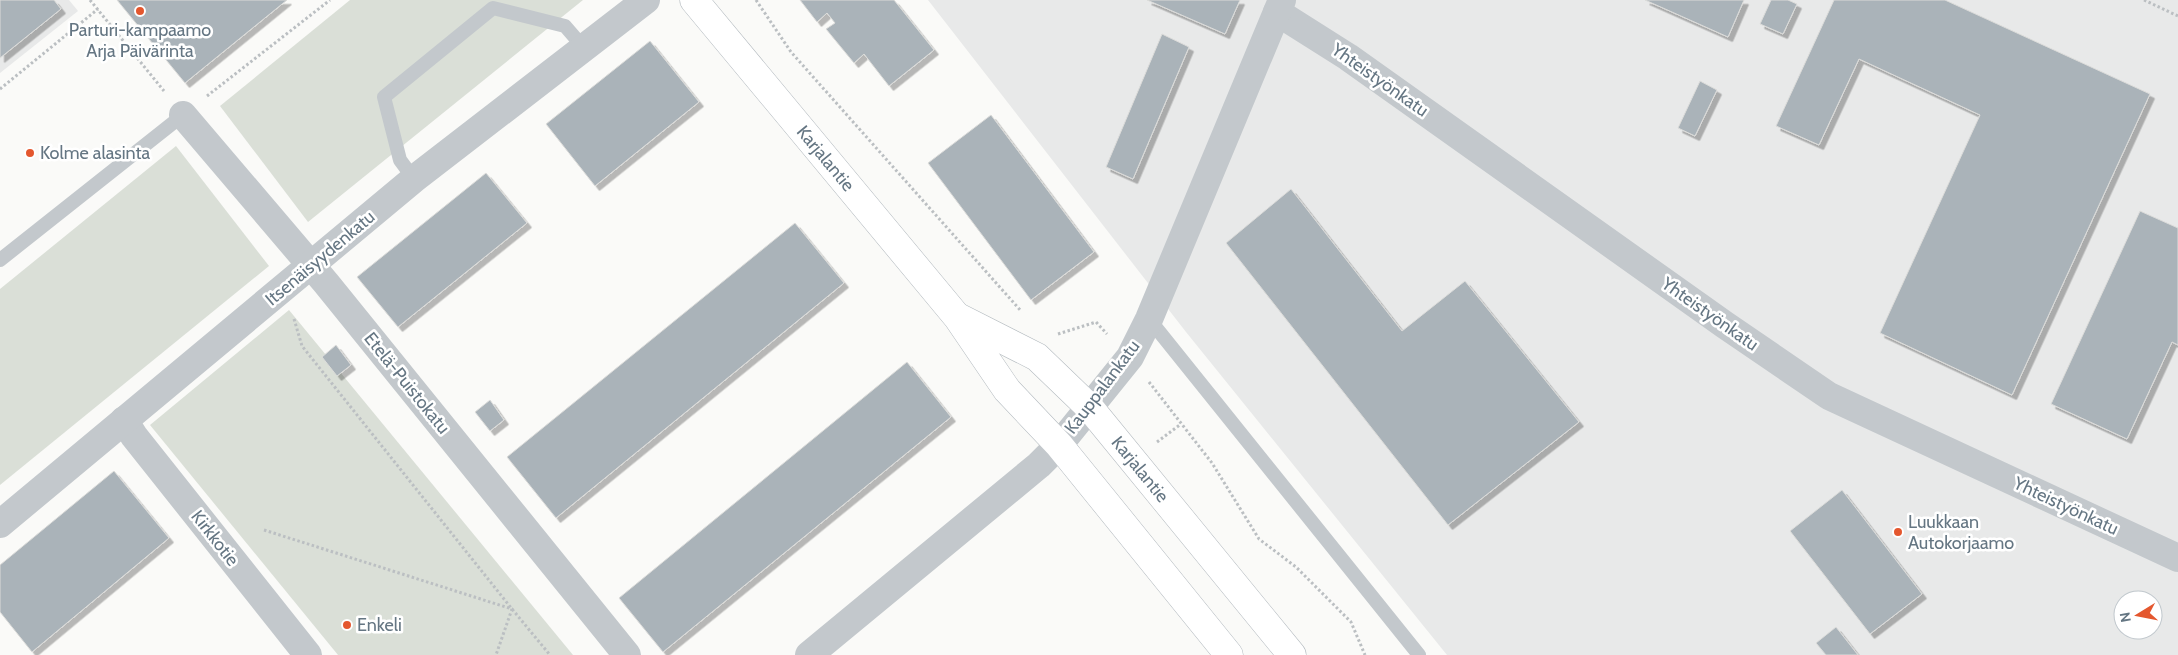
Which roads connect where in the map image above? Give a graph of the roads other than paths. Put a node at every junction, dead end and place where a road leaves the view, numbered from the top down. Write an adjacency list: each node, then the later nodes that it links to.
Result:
1 (646, 0): 4 (street, Itsenäisyydenkatu)
2 (694, 0): 9 (main road, Karjalantie)
3 (1279, 6): 10 (street, Kauppalankatu); 15 (street, Yhteistyönkatu)
4 (584, 48): 6 (street, Itsenäisyydenkatu); 6 (lane)
5 (192, 107): 7 (lane); 8 (street, Etelä-Puistokatu)
6 (414, 179): 8 (street, Itsenäisyydenkatu)
7 (0, 260)
8 (311, 266): 12 (street, Itsenäisyydenkatu); 17 (street, Etelä-Puistokatu)
9 (958, 318): 11 (main road, Karjalantie); 13 (main road, Karjalantie)
10 (1150, 319): 11 (street, Kauppalankatu); 21 (lane)
11 (1090, 408): 13 (street, Kauppalankatu); 20 (main road, Karjalantie)
12 (124, 420): 14 (street, Itsenäisyydenkatu); 16 (street, Kirkkotie)
13 (1059, 445): 18 (street, Kauppalankatu); 19 (main road, Karjalantie)
14 (0, 524)
15 (2178, 558)
16 (308, 655)
17 (627, 655)
18 (809, 655)
19 (1228, 655)
20 (1292, 655)
21 (1419, 655)

